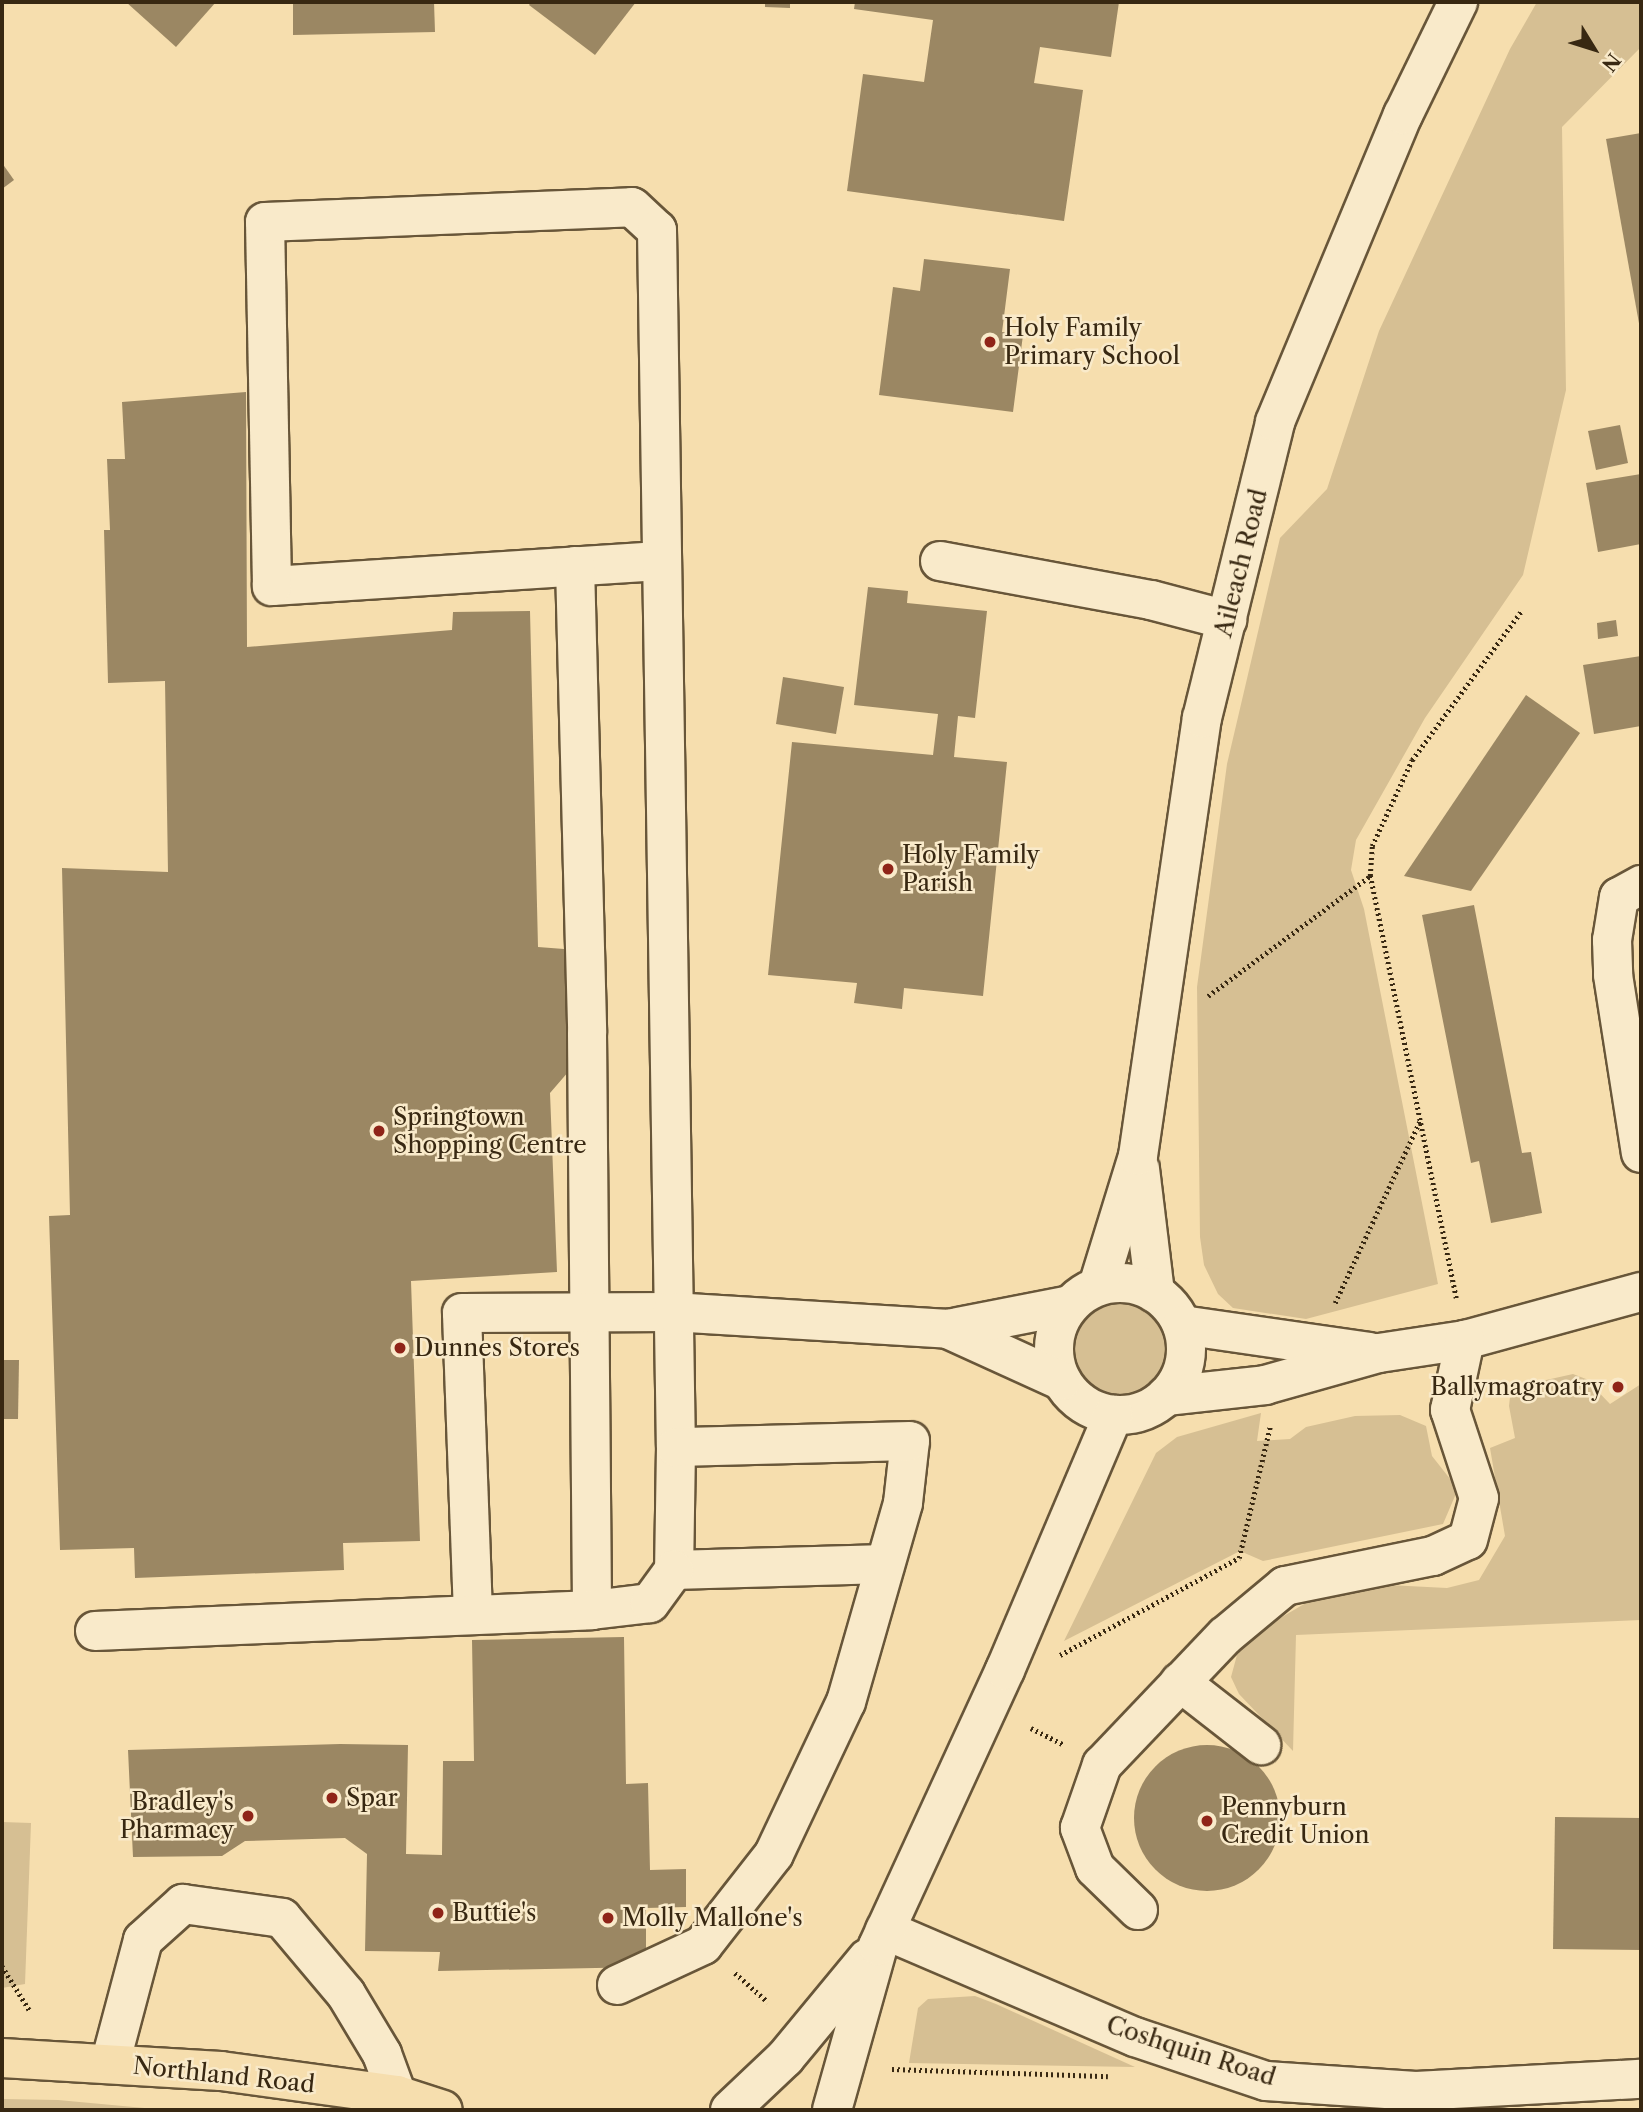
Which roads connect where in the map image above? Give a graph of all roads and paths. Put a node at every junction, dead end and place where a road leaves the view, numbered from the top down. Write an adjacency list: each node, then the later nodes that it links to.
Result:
1 (1458, 2): 6 (street, Aileach Road)
2 (660, 561): 4 (street); 4 (street); 17 (street)
3 (940, 561): 6 (street)
4 (575, 566): 16 (street)
5 (1522, 610): 7 (path)
6 (1227, 620): 9 (street, Aileach Road)
7 (1370, 876): 9 (path); 10 (path)
8 (1641, 885): 11 (street)
9 (1162, 999): 12 (street, Aileach Road)
10 (1421, 1120): 20 (path); 21 (path)
11 (1641, 1153)
12 (1138, 1156): 14 (street, Aileach Road); 15 (street, Aileach Road)
13 (1641, 1292): 20 (street)
14 (1155, 1293): 15 (street); 18 (street)
15 (1084, 1295): 19 (street); 23 (street)
16 (590, 1312): 17 (street); 30 (street); 31 (street)
17 (672, 1312): 19 (street); 27 (street)
18 (1182, 1325): 21 (street); 25 (street)
19 (948, 1329): 23 (street)
20 (1465, 1340): 22 (street); 34 (street)
21 (1317, 1342): 22 (street)
22 (1379, 1353): 24 (street)
23 (1062, 1381): 26 (street)
24 (1265, 1385): 25 (street); 33 (path)
25 (1166, 1396): 26 (street)
26 (1113, 1415): 33 (street)
27 (676, 1447): 28 (street); 29 (street)
28 (886, 1564): 29 (street); 39 (street)
29 (674, 1570): 30 (street)
30 (592, 1610): 31 (street)
31 (473, 1614): 32 (street)
32 (94, 1631)
33 (1005, 1670): 37 (street)
34 (1180, 1682): 35 (street); 36 (street)
35 (1261, 1745)
36 (1138, 1910)
37 (881, 1938): 45 (street, Coshquin Road); 48 (street); 49 (street)
38 (2, 1966): 40 (path)
39 (617, 1985)
40 (30, 2011)
41 (2, 2058): 42 (main road, Northland Road)
42 (110, 2064): 46 (main road, Northland Road); 46 (street)
43 (892, 2069): 44 (path)
44 (1111, 2076)
45 (1641, 2079)
46 (397, 2095): 47 (main road, Northland Road)
47 (443, 2110)
48 (730, 2110)
49 (831, 2110)

